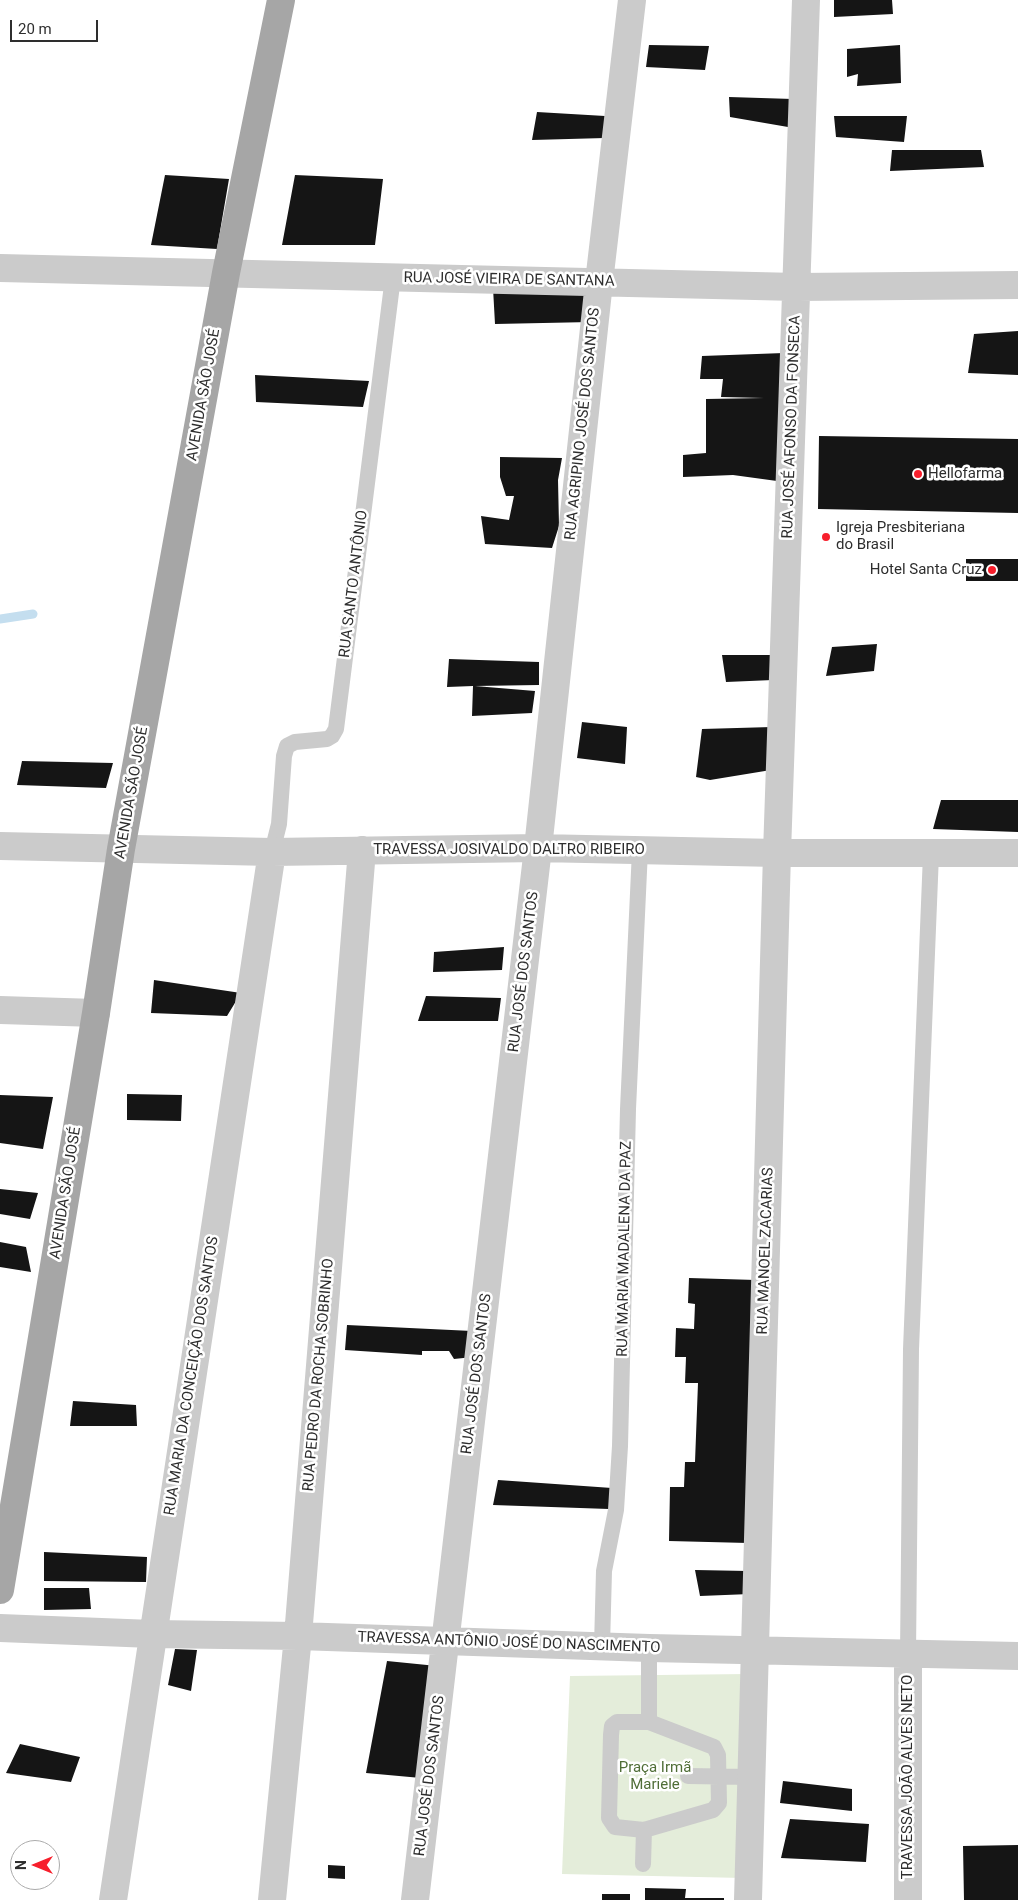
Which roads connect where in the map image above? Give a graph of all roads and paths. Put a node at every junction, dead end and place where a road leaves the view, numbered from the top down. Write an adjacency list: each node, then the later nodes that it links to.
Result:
1 (281, 0): 5 (main road, AVENIDA SÃO JOSÉ)
2 (632, 0): 7 (street, RUA AGRIPINO JOSÉ DOS SANTOS)
3 (806, 0): 9 (street, RUA JOSÉ AFONSO DA FONSECA)
4 (0, 268): 5 (street, RUA JOSÉ VIEIRA DE SANTANA)
5 (226, 273): 6 (street, RUA JOSÉ VIEIRA DE SANTANA); 12 (main road, AVENIDA SÃO JOSÉ)
6 (393, 276): 7 (street, RUA JOSÉ VIEIRA DE SANTANA); 15 (lane, RUA SANTO ANTÔNIO)
7 (598, 282): 9 (street, RUA JOSÉ VIEIRA DE SANTANA); 11 (street, RUA AGRIPINO JOSÉ DOS SANTOS)
8 (1018, 285): 9 (street, RUA JOSÉ VIEIRA DE SANTANA)
9 (797, 287): 16 (street, RUA JOSÉ AFONSO DA FONSECA)
10 (0, 846): 12 (street, TRAVESSA JOSIVALDO DALTRO RIBEIRO)
11 (538, 848): 13 (street, TRAVESSA JOSIVALDO DALTRO RIBEIRO); 14 (street, TRAVESSA JOSIVALDO DALTRO RIBEIRO); 25 (street, RUA JOSÉ DOS SANTOS)
12 (121, 849): 15 (street, TRAVESSA JOSIVALDO DALTRO RIBEIRO); 20 (main road, AVENIDA SÃO JOSÉ)
13 (362, 850): 15 (street, TRAVESSA JOSIVALDO DALTRO RIBEIRO); 24 (street, RUA PEDRO DA ROCHA SOBRINHO)
14 (640, 850): 16 (street, TRAVESSA JOSIVALDO DALTRO RIBEIRO); 26 (lane, RUA MARIA MADALENA DA PAZ)
15 (272, 852): 23 (street, RUA MARIA DA CONCEIÇÃO DOS SANTOS)
16 (777, 853): 18 (street, TRAVESSA JOSIVALDO DALTRO RIBEIRO); 28 (street, RUA MANOEL ZACARIAS)
17 (1018, 853): 18 (street, TRAVESSA JOSIVALDO DALTRO RIBEIRO)
18 (931, 854): 29 (lane)
19 (0, 1010): 20 (street)
20 (96, 1013): 21 (main road, AVENIDA SÃO JOSÉ)
21 (0, 1590)
22 (0, 1628): 23 (street, TRAVESSA ANTÔNIO JOSÉ DO NASCIMENTO)
23 (152, 1634): 24 (street, TRAVESSA ANTÔNIO JOSÉ DO NASCIMENTO); 37 (street, RUA MARIA DA CONCEIÇÃO DOS SANTOS)
24 (298, 1636): 25 (street, TRAVESSA ANTÔNIO JOSÉ DO NASCIMENTO); 38 (street, RUA PEDRO DA ROCHA SOBRINHO)
25 (446, 1642): 26 (street, TRAVESSA ANTÔNIO JOSÉ DO NASCIMENTO); 39 (street, RUA JOSÉ DOS SANTOS)
26 (602, 1646): 27 (street, TRAVESSA ANTÔNIO JOSÉ DO NASCIMENTO)
27 (649, 1648): 28 (street, TRAVESSA ANTÔNIO JOSÉ DO NASCIMENTO); 31 (lane)
28 (755, 1650): 29 (street, TRAVESSA ANTÔNIO JOSÉ DO NASCIMENTO); 34 (street, RUA MANOEL ZACARIAS)
29 (908, 1654): 30 (street, TRAVESSA ANTÔNIO JOSÉ DO NASCIMENTO); 41 (street, TRAVESSA JOÃO ALVES NETO)
30 (1018, 1656)
31 (649, 1722): 33 (lane); 35 (lane)
32 (688, 1776): 33 (lane)
33 (718, 1776): 34 (lane); 35 (lane)
34 (751, 1777): 40 (street, RUA MANOEL ZACARIAS)
35 (644, 1830): 36 (lane)
36 (643, 1864)
37 (113, 1900)
38 (272, 1900)
39 (415, 1900)
40 (748, 1900)
41 (908, 1900)

